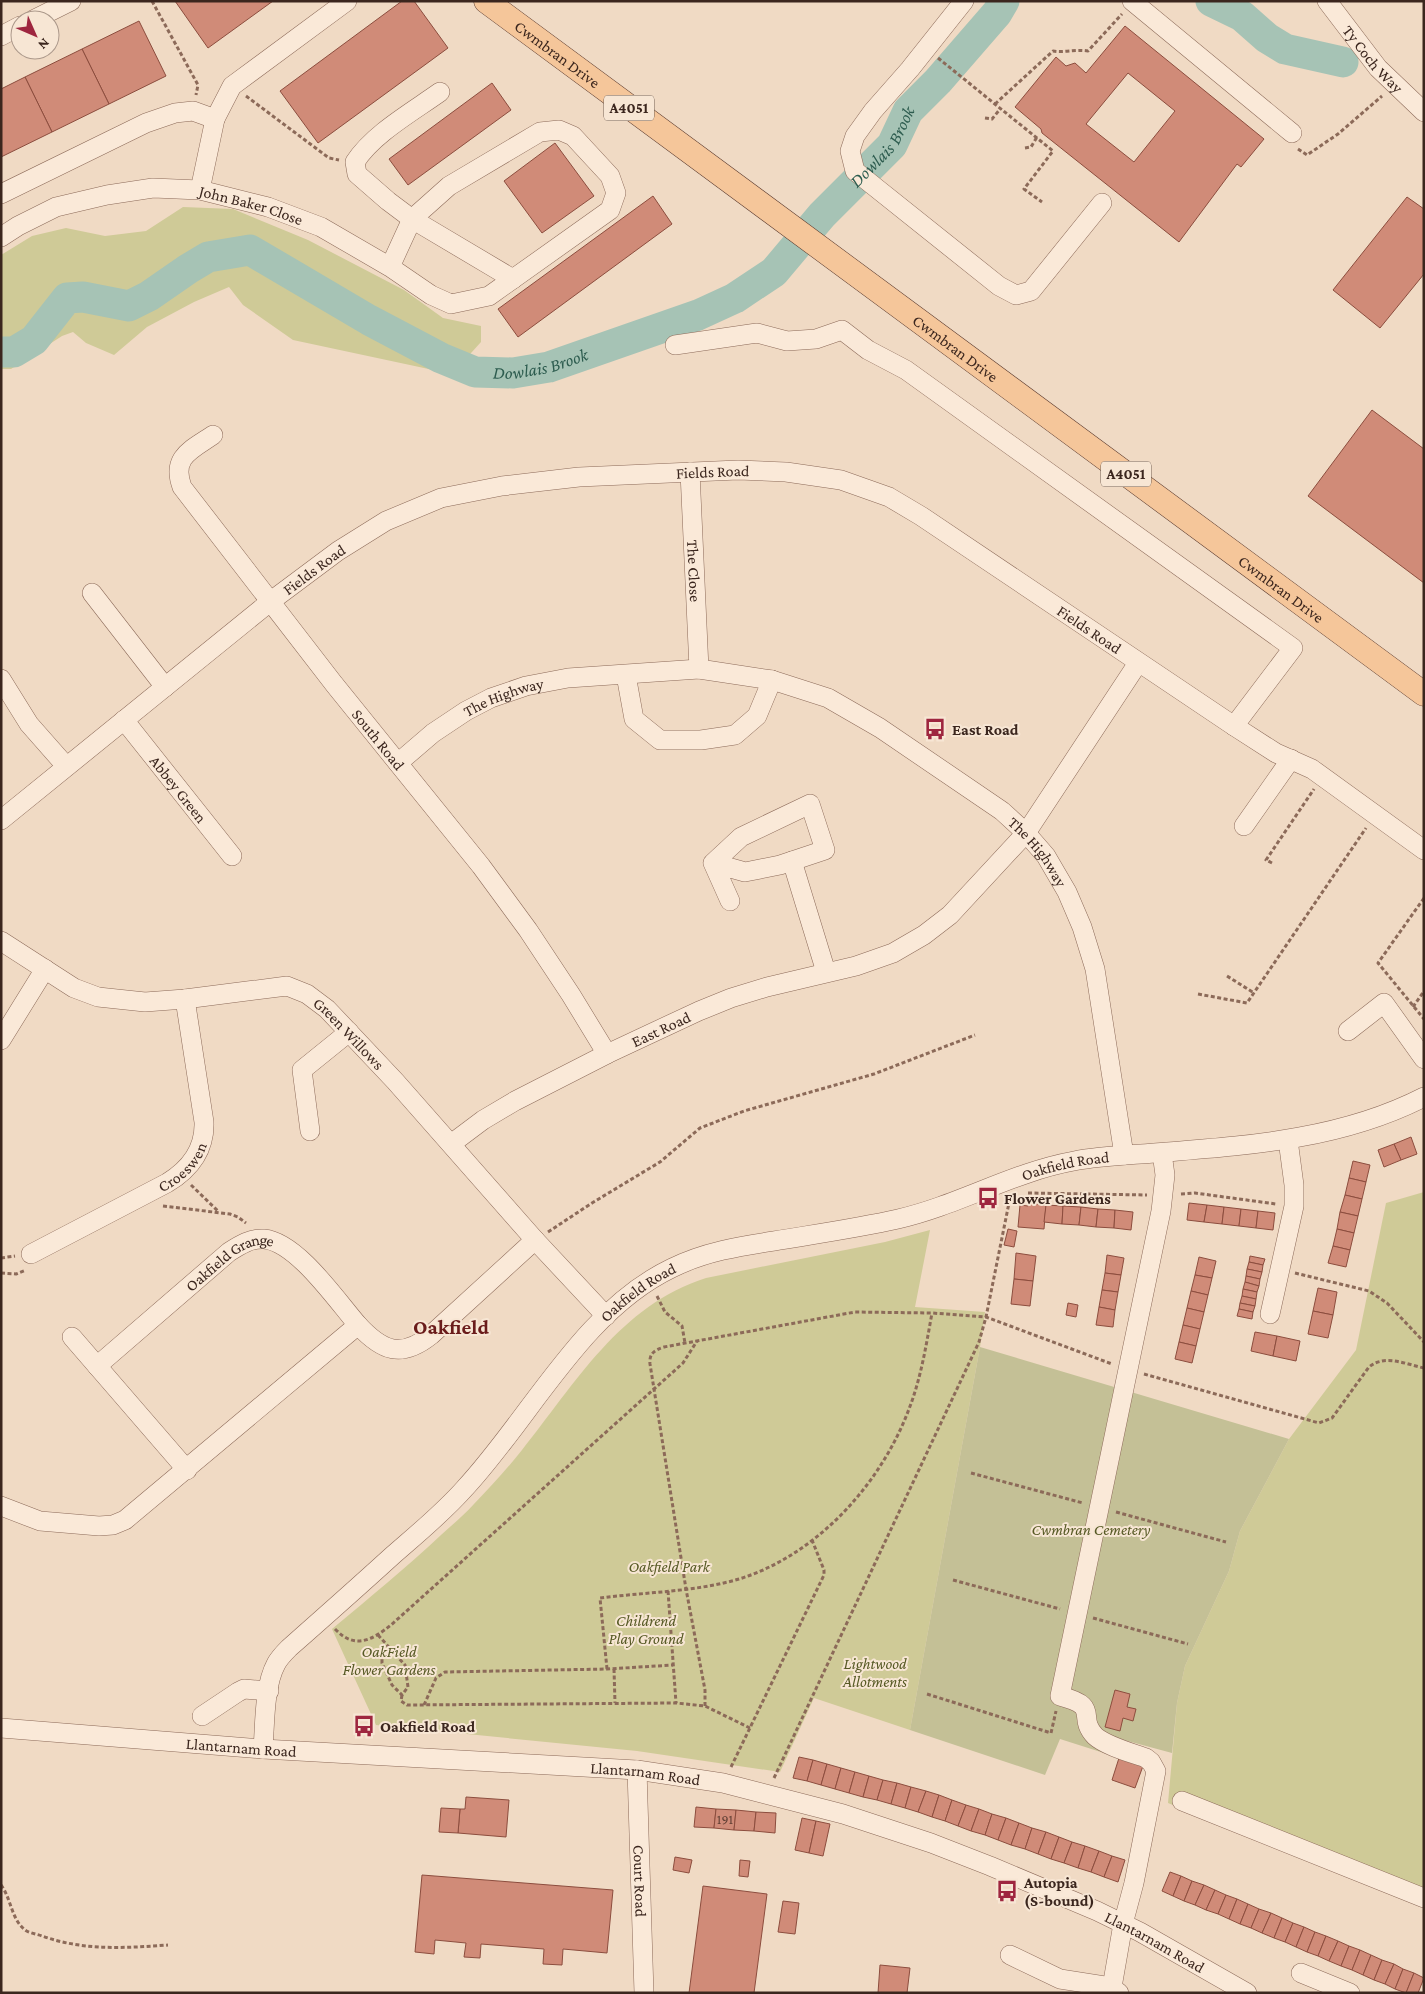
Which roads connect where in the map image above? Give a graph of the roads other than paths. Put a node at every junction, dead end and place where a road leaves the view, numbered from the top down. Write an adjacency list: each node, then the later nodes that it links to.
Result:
1 (71, 1): 7 (street)
2 (347, 1): 10 (street)
3 (486, 1): 30 (main road, Cwmbran Drive / A4051)
4 (964, 1): 14 (street)
5 (1327, 1): 9 (street, Ty Coch Way)
6 (1132, 2): 11 (street)
7 (53, 10)
8 (440, 92): 15 (street)
9 (1424, 112)
10 (215, 119): 12 (street); 13 (street)
11 (1292, 133)
12 (200, 190): 16 (street, John Baker Close); 17 (street, John Baker Close)
13 (1, 194)
14 (1102, 203)
15 (412, 219): 17 (street); 18 (street); 18 (street)
16 (1, 237)
17 (390, 266): 18 (street, John Baker Close)
18 (512, 279)
19 (676, 345): 32 (street)
20 (213, 435): 23 (street, South Road)
21 (690, 472): 23 (street, Fields Road); 24 (street, Fields Road); 25 (street, The Close)
22 (92, 593): 29 (street)
23 (271, 601): 29 (street, Fields Road); 34 (street, South Road)
24 (1138, 663): 32 (street, Fields Road); 38 (street, East Road)
25 (699, 669): 26 (street, The Highway); 28 (street, The Highway)
26 (626, 675): 28 (street); 34 (street, The Highway)
27 (1, 679): 35 (street)
28 (772, 680): 38 (street, The Highway)
29 (165, 687): 31 (street, Fields Road)
30 (1424, 694)
31 (124, 720): 35 (street, Fields Road); 40 (street, Abbey Green)
32 (1234, 726): 33 (street, Fields Road)
33 (1291, 759): 37 (street); 39 (street, Fields Road)
34 (398, 763): 51 (street, South Road)
35 (66, 766): 36 (street, Fields Road)
36 (1, 820)
37 (1244, 826)
38 (1026, 833): 46 (street, East Road); 58 (street, The Highway)
39 (1424, 850)
40 (232, 856)
41 (792, 861): 42 (street); 42 (street); 46 (street)
42 (713, 863): 43 (street)
43 (730, 901)
44 (1, 942): 45 (street, Green Willows)
45 (45, 969): 47 (street, Green Willows); 50 (street)
46 (826, 972): 51 (street, East Road)
47 (185, 999): 49 (street, Green Willows); 60 (street, Croeswen)
48 (1348, 1031): 52 (street)
49 (349, 1032): 54 (street); 56 (street, Green Willows)
50 (1, 1040)
51 (607, 1054): 56 (street, East Road)
52 (1424, 1059)
53 (1424, 1097): 55 (street, Oakfield Road)
54 (310, 1131)
55 (1288, 1140): 57 (street, Oakfield Road); 61 (street)
56 (451, 1144): 59 (street, Green Willows)
57 (1162, 1153): 58 (street, Oakfield Road); 75 (street)
58 (1124, 1155): 62 (street, Oakfield Road)
59 (535, 1240): 62 (street, Green Willows); 63 (street, Oakfield Grange)
60 (31, 1261)
61 (1270, 1314)
62 (606, 1316): 68 (street, Oakfield Road)
63 (358, 1325): 65 (street, Oakfield Grange); 66 (street)
64 (72, 1337): 65 (street)
65 (97, 1366): 66 (street)
66 (187, 1470): 67 (street)
67 (1, 1506)
68 (269, 1691): 69 (street); 71 (street, Oakfield Road)
69 (202, 1716)
70 (1, 1728): 71 (street, Llantarnam Road)
71 (263, 1750): 72 (street, Llantarnam Road)
72 (637, 1770): 75 (street, Llantarnam Road); 80 (street, Court Road)
73 (1182, 1801): 74 (street)
74 (1424, 1898)
75 (1123, 1924): 79 (street); 81 (street, Llantarnam Road)
76 (1010, 1955): 79 (street)
77 (1301, 1973): 78 (street)
78 (1318, 1987): 82 (street)
79 (1114, 1991)
80 (644, 1993)
81 (1247, 1993)
82 (1350, 1993)

